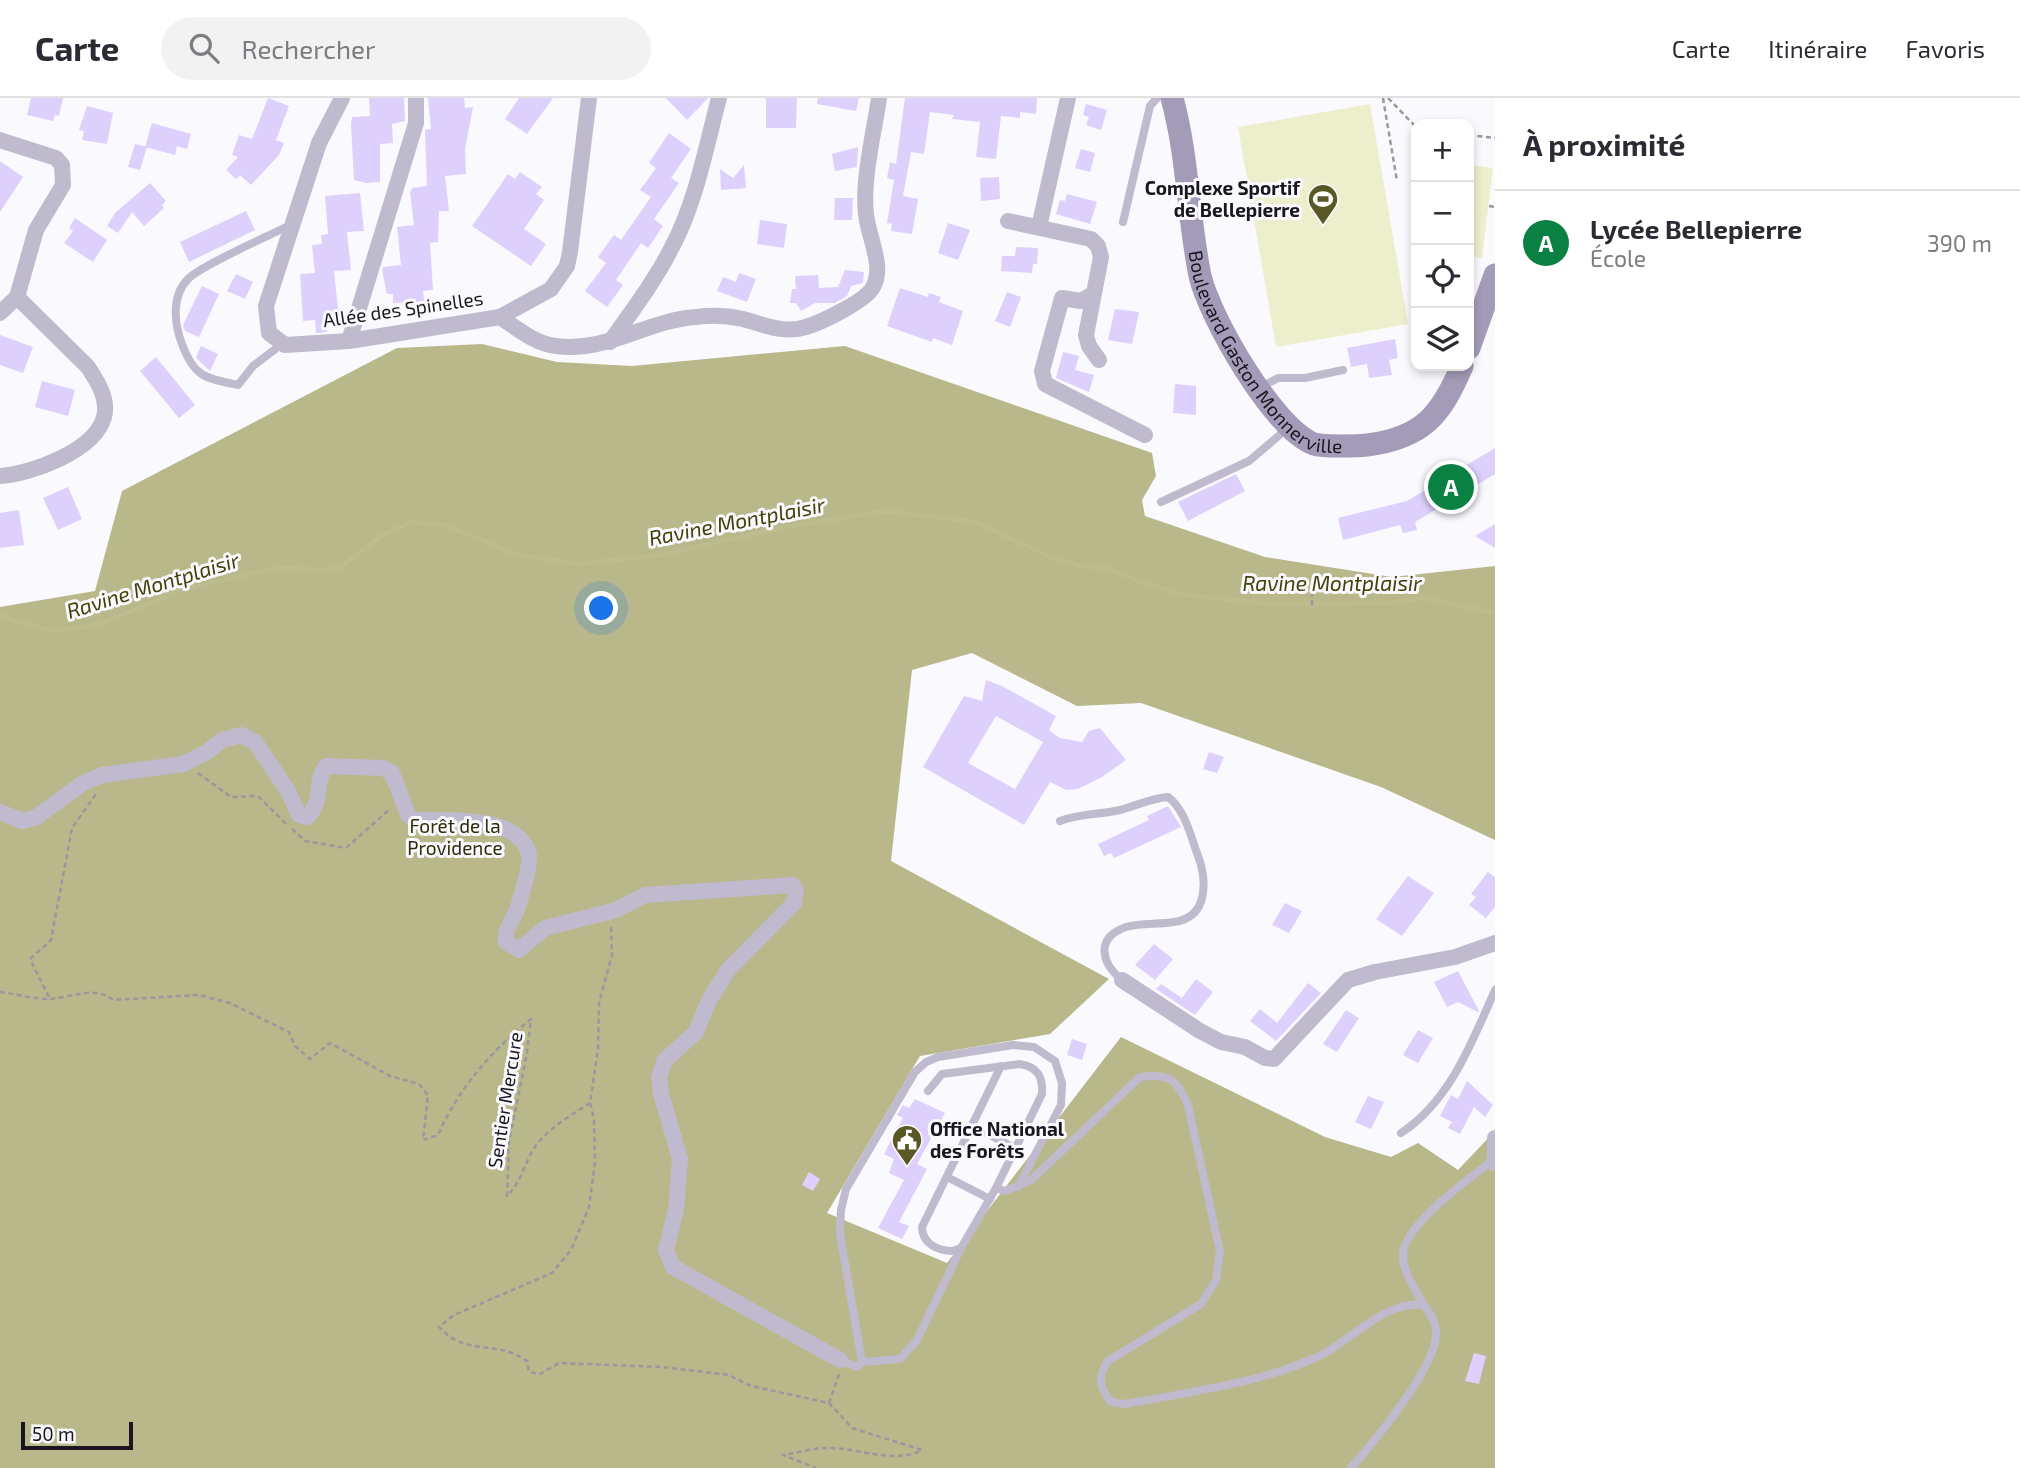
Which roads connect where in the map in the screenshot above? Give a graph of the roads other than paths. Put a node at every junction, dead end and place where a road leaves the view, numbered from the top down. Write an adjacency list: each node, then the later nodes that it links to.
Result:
1 (342, 98): 12 (street)
2 (416, 98): 20 (street)
3 (589, 98): 18 (street)
4 (719, 98): 21 (street)
5 (879, 98): 21 (street, Allée des Spinelles)
6 (1068, 98): 13 (street)
7 (1157, 98): 11 (lane)
8 (1172, 98): 26 (street, Boulevard Gaston Monnerville)
9 (0, 140): 16 (street)
10 (1008, 220): 13 (street)
11 (1123, 222)
12 (293, 223): 22 (street); 22 (lane)
13 (1039, 227): 15 (street)
14 (1495, 275): 19 (street)
15 (1093, 294): 23 (street); 28 (street)
16 (17, 297): 17 (street); 29 (street)
17 (0, 313)
18 (500, 317): 20 (street, Allée des Spinelles); 21 (street, Allée des Spinelles)
19 (1474, 334)
20 (349, 341): 22 (street, Allée des Spinelles)
21 (610, 342)
22 (282, 344)
23 (1099, 360)
24 (1343, 370): 26 (lane)
25 (1459, 371): 27 (street, Boulevard Gaston Monnerville)
26 (1259, 388): 27 (street, Boulevard Gaston Monnerville)
27 (1291, 425): 30 (lane)
28 (1145, 435)
29 (0, 476)
30 (1161, 502)
31 (0, 812): 49 (street)
32 (1059, 821): 34 (lane)
33 (1495, 943): 34 (street)
34 (1122, 979)
35 (1495, 990): 39 (lane)
36 (1001, 1066): 37 (lane); 38 (lane); 41 (lane)
37 (929, 1091)
38 (972, 1126): 41 (lane); 43 (lane)
39 (1401, 1133)
40 (1495, 1138): 42 (street)
41 (1015, 1148): 44 (lane)
42 (1494, 1162): 48 (lane)
43 (947, 1177): 46 (lane); 47 (lane)
44 (996, 1188): 45 (lane); 46 (lane)
45 (1017, 1188): 48 (lane); 50 (lane)
46 (990, 1199): 47 (lane)
47 (961, 1248): 50 (lane)
48 (1424, 1305): 51 (lane)
49 (839, 1360): 50 (lane)
50 (862, 1362)
51 (1351, 1468)

